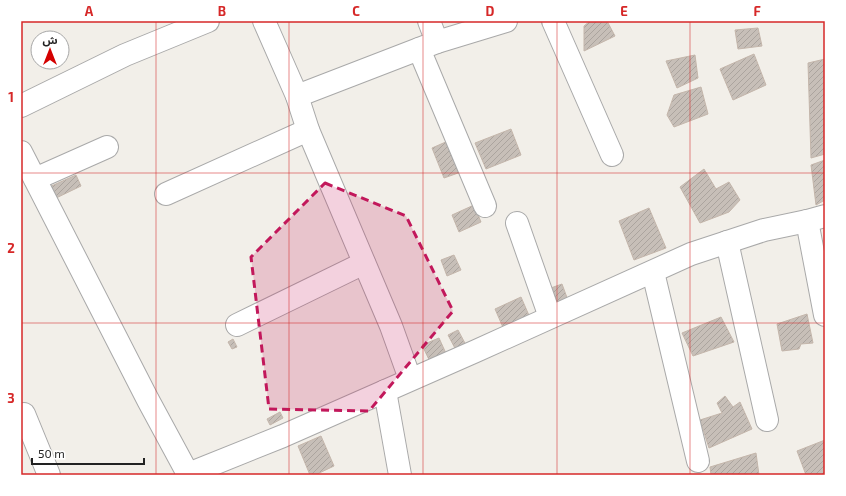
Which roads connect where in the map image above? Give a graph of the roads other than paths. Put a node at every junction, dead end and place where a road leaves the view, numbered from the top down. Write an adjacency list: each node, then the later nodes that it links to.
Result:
1 (208, 21): 8 (street)
2 (264, 21): 7 (street)
3 (429, 21): 6 (street)
4 (506, 21): 6 (street)
5 (553, 21): 12 (street)
6 (428, 45): 7 (street); 15 (street)
7 (297, 96): 9 (street)
8 (21, 106)
9 (308, 130): 14 (street); 19 (street)
10 (107, 147): 13 (street)
11 (21, 152): 13 (street)
12 (612, 155)
13 (35, 179): 29 (street)
14 (166, 194)
15 (485, 206)
16 (816, 219): 18 (street); 21 (street)
17 (517, 223): 22 (street)
18 (727, 242): 20 (street); 27 (street)
19 (364, 263): 23 (street); 24 (street)
20 (653, 272): 22 (street); 28 (street)
21 (825, 315)
22 (550, 318): 24 (street)
23 (237, 325)
24 (410, 379): 25 (street)
25 (385, 391): 29 (street); 31 (street)
26 (24, 414): 30 (street)
27 (767, 420)
28 (698, 462)
29 (187, 474)
30 (49, 475)
31 (400, 475)

